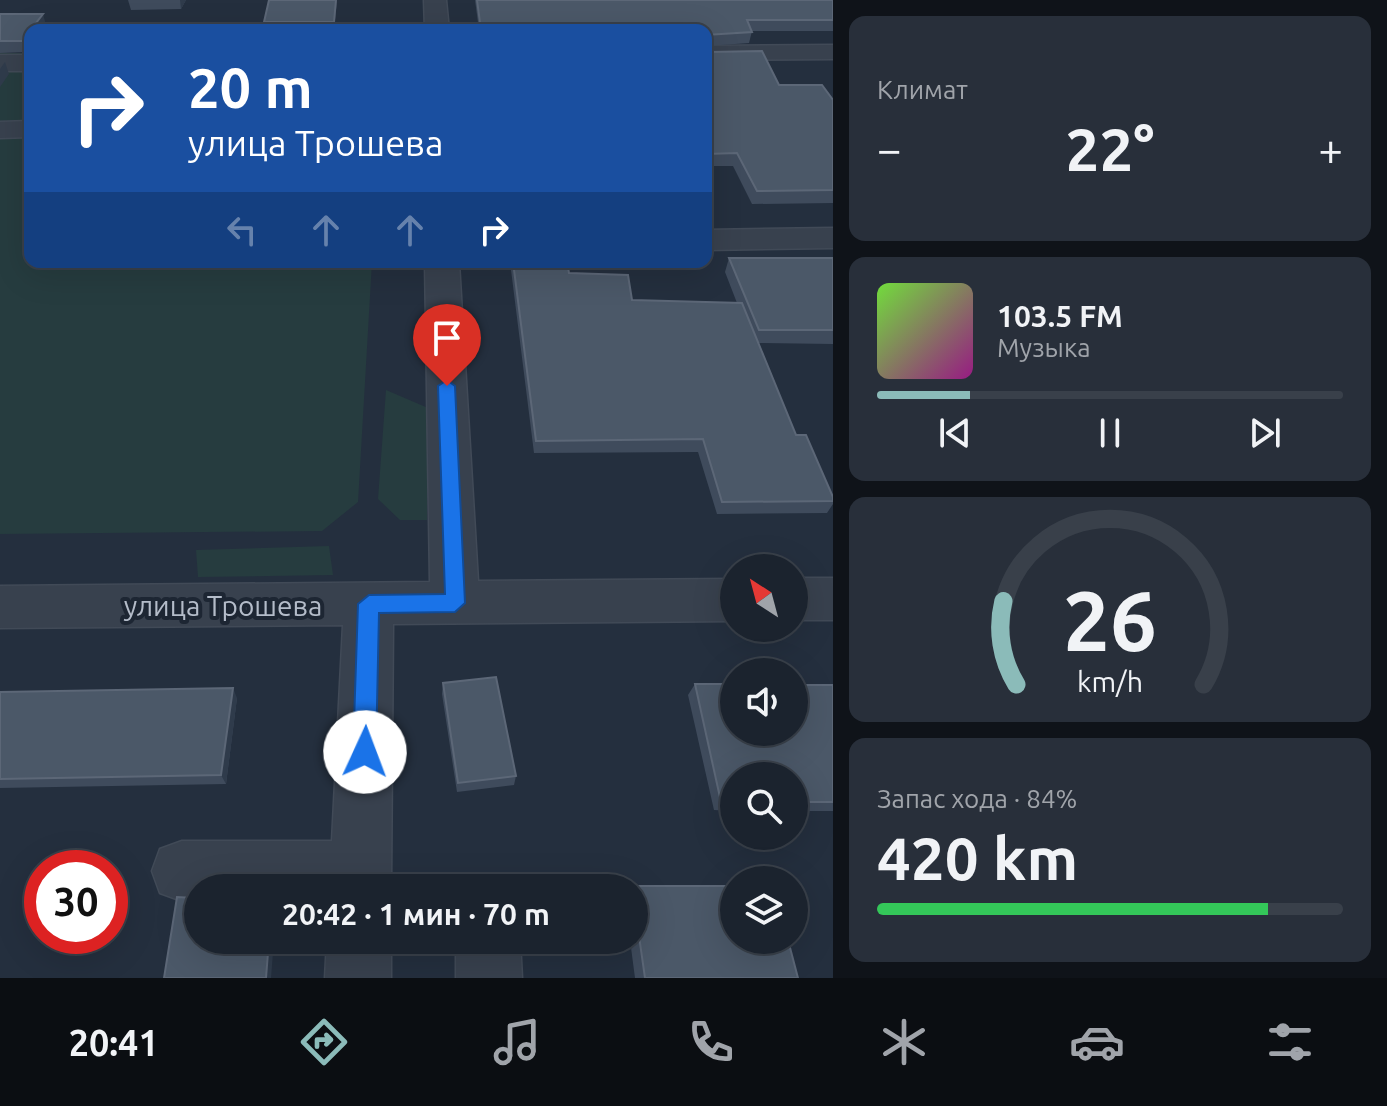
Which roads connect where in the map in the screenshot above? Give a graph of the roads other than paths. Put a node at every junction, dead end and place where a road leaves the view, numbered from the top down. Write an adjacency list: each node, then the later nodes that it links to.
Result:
1 (435, 0): 2 (street)
2 (437, 24)
3 (0, 44): 4 (street)
4 (24, 44)
5 (833, 52): 6 (street)
6 (712, 53)
7 (0, 63): 8 (street)
8 (24, 63)
9 (24, 129): 10 (street)
10 (0, 130)
11 (833, 238): 12 (street)
12 (712, 240)
13 (442, 268): 17 (street)
14 (808, 599): 15 (street)
15 (833, 599)
16 (720, 600): 17 (street, улица Трошева)
17 (455, 603): 18 (street, улица Трошева)
18 (369, 604): 19 (street, улица Трошева); 22 (street)
19 (0, 607)
20 (182, 871): 21 (street)
21 (242, 874)
22 (361, 874)
23 (359, 954): 25 (street)
24 (488, 954): 26 (street)
25 (358, 978)
26 (489, 978)

